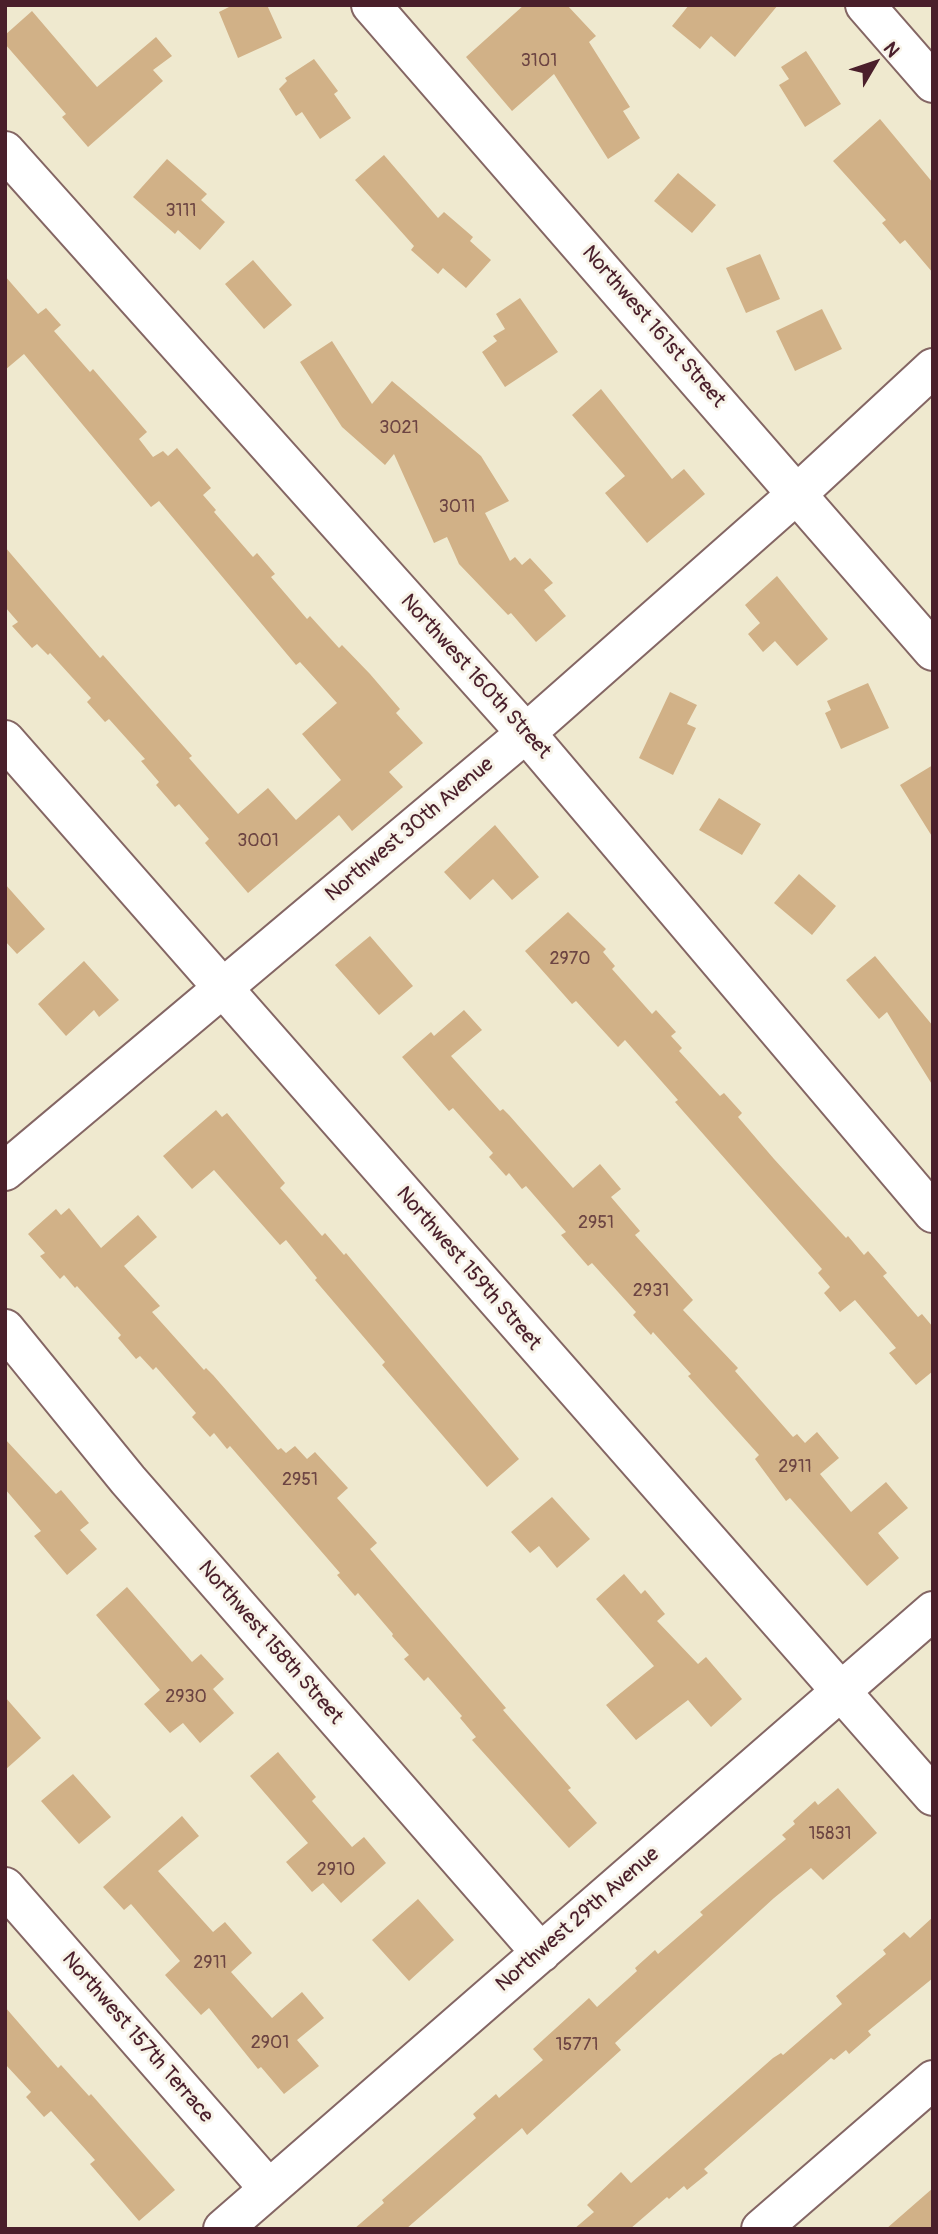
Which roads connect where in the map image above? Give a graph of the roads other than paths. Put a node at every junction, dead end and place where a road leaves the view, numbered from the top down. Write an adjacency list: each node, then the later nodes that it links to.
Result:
1 (370, 5): 6 (street, Northwest 161st Street)
2 (865, 5): 3 (street)
3 (933, 83)
4 (5, 151): 8 (street, Northwest 160th Street)
5 (933, 368): 6 (street, Northwest 30th Avenue)
6 (798, 493): 7 (street, Northwest 161st Street); 8 (street, Northwest 30th Avenue)
7 (933, 651)
8 (526, 733): 10 (street, Northwest 30th Avenue); 12 (street, Northwest 160th Street)
9 (5, 740): 10 (street, Northwest 159th Street)
10 (221, 988): 11 (street, Northwest 30th Avenue); 15 (street, Northwest 159th Street)
11 (5, 1171)
12 (933, 1213)
13 (5, 1329): 18 (street, Northwest 158th Street)
14 (933, 1611): 15 (street, Northwest 29th Avenue)
15 (840, 1691): 16 (street, Northwest 159th Street); 18 (street, Northwest 29th Avenue)
16 (933, 1796)
17 (5, 1887): 20 (street, Northwest 157th Terrace)
18 (541, 1952): 20 (street, Northwest 29th Avenue)
19 (933, 2080): 22 (street)
20 (269, 2189): 21 (street, Northwest 29th Avenue)
21 (223, 2229)
22 (761, 2229)

